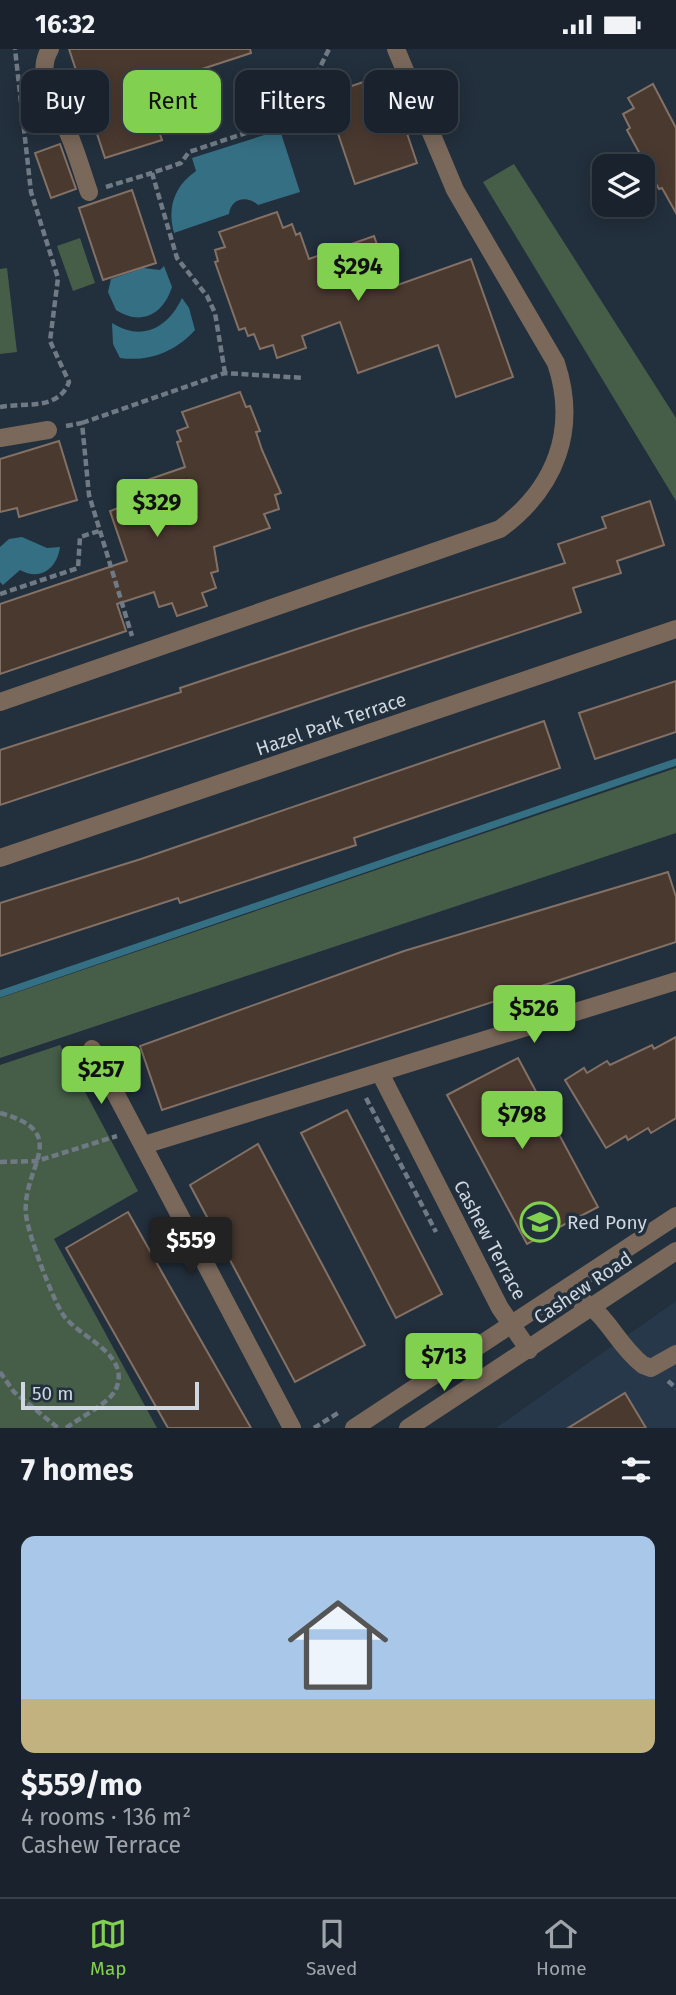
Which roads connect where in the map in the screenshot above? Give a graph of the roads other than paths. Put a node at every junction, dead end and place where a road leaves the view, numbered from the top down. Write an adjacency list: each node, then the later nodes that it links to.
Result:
1 (50, 49): 3 (street)
2 (396, 49): 7 (street)
3 (89, 192)
4 (48, 430): 5 (street)
5 (0, 439)
6 (676, 629): 8 (street, Hazel Park Terrace)
7 (0, 702)
8 (0, 858)
9 (676, 981): 11 (street)
10 (92, 1048): 12 (street)
11 (380, 1073): 12 (street); 17 (street, Cashew Terrace)
12 (144, 1145): 20 (street)
13 (676, 1216): 15 (street, Cashew Road)
14 (676, 1251): 16 (street, Cashew Road)
15 (559, 1294): 16 (street); 17 (street, Cashew Road)
16 (594, 1307): 18 (street, Cashew Road); 19 (street)
17 (513, 1325): 18 (street, Cashew Terrace); 21 (street, Cashew Road)
18 (529, 1350): 22 (street, Cashew Road)
19 (676, 1355)
20 (292, 1428)
21 (354, 1428)
22 (408, 1428)

